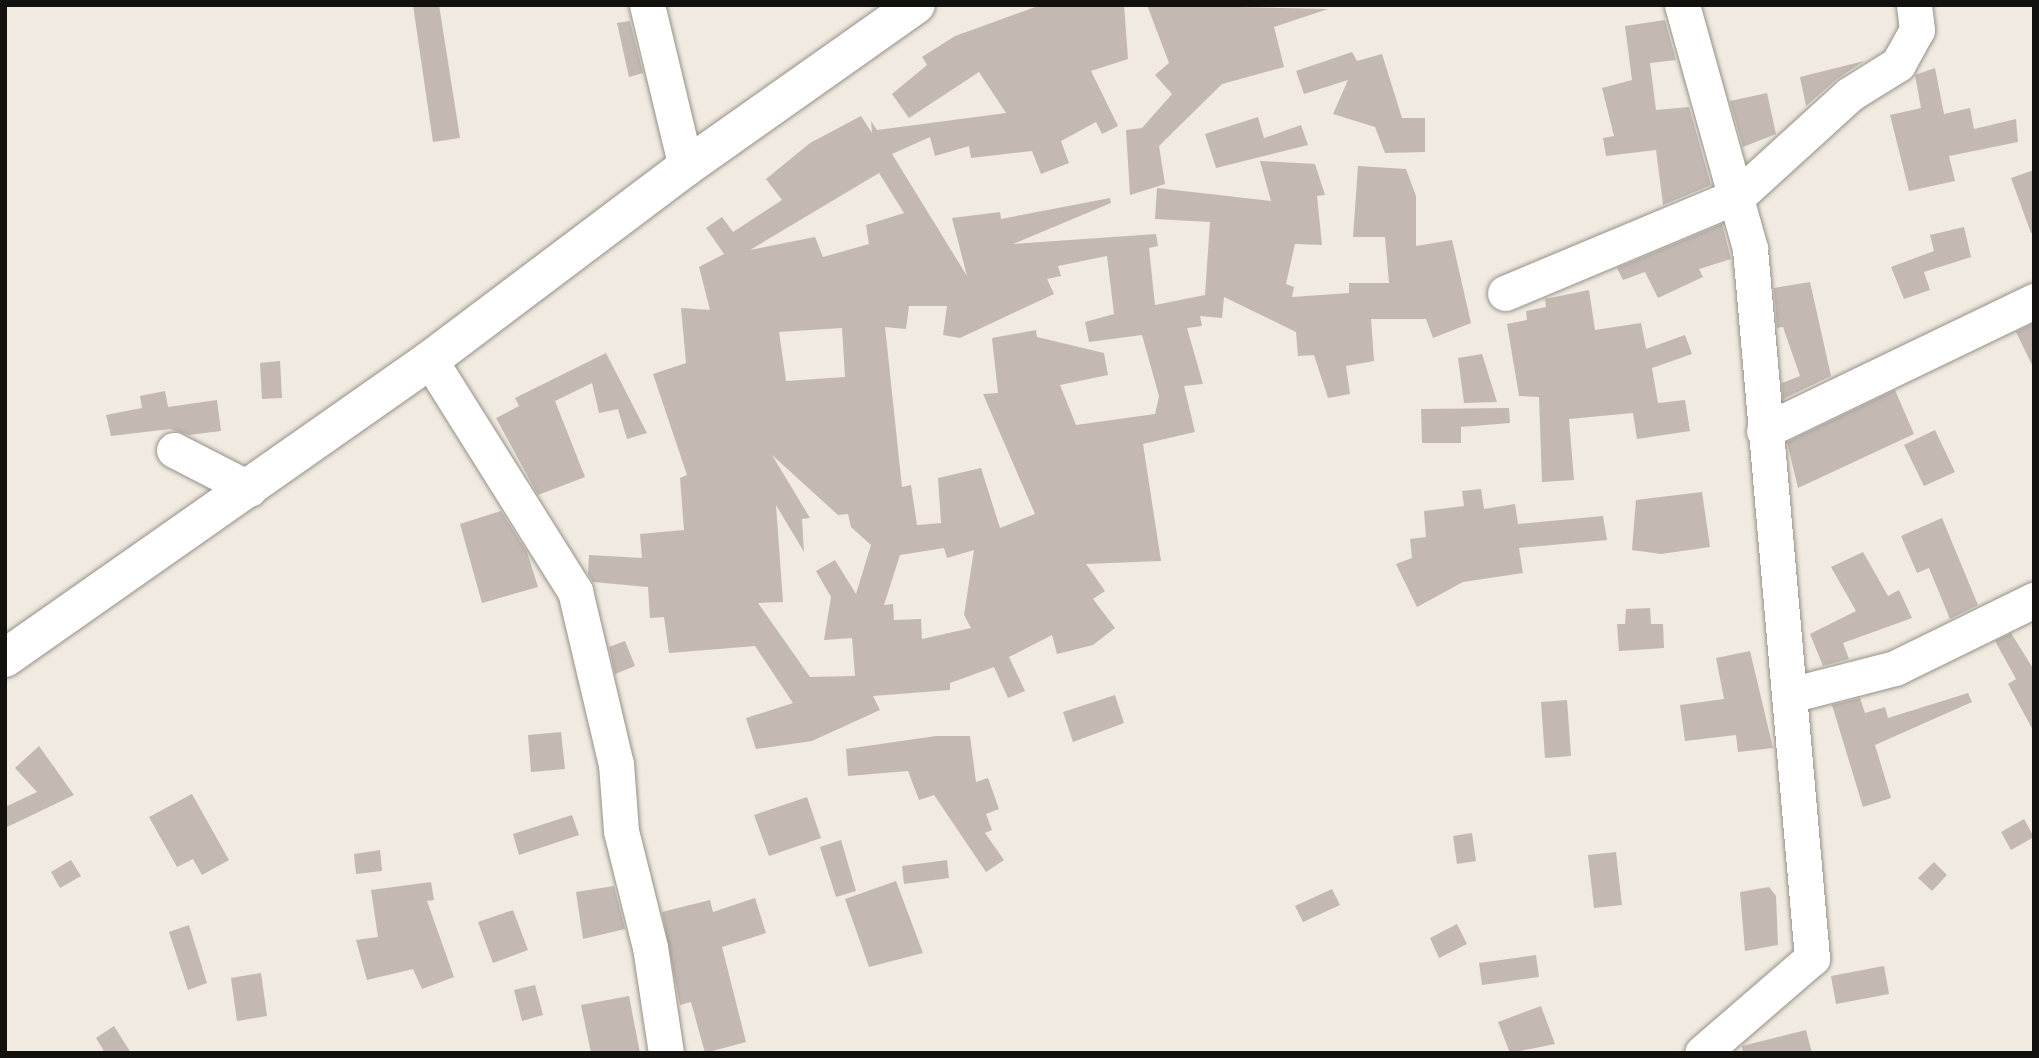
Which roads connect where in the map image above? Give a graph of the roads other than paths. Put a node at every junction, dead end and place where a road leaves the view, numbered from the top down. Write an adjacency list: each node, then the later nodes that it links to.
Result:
1 (647, 5): 5 (street)
2 (916, 5): 5 (highway)
3 (1682, 5): 6 (street)
4 (1913, 5): 6 (street)
5 (686, 167): 9 (highway)
6 (1739, 195): 7 (street); 10 (street)
7 (1505, 293)
8 (2034, 301): 10 (street)
9 (430, 360): 12 (highway); 16 (street)
10 (1765, 431): 15 (street)
11 (174, 450): 12 (street)
12 (250, 489): 14 (highway)
13 (2034, 600): 15 (street)
14 (5, 658)
15 (1790, 695): 17 (street)
16 (666, 1053)
17 (1702, 1053)

